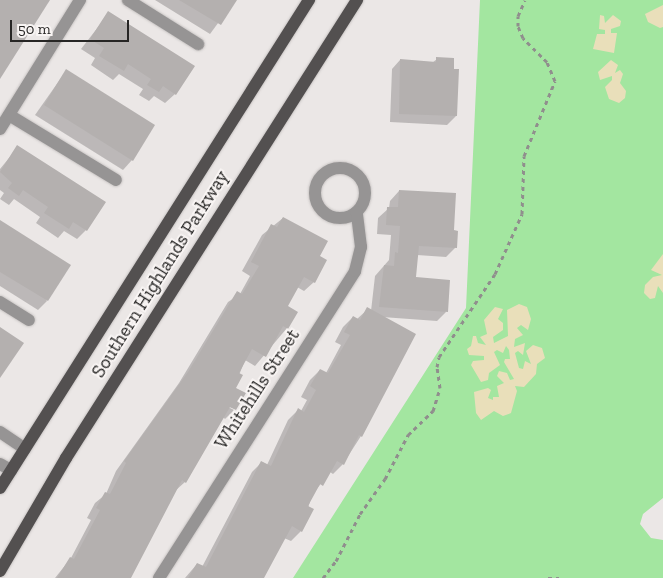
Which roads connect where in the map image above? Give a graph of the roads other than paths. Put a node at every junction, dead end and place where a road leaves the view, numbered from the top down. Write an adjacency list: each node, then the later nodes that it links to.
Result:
1 (80, 0): 6 (street)
2 (128, 0): 5 (street)
3 (309, 0): 13 (main road, Southern Highlands Parkway)
4 (357, 0): 16 (main road, Southern Highlands Parkway)
5 (198, 44)
6 (9, 115): 7 (street); 8 (street)
7 (0, 129)
8 (116, 180)
9 (357, 212): 9 (street, Whitehills Street); 17 (street, Whitehills Street)
10 (0, 302): 11 (street)
11 (29, 320)
12 (0, 432): 13 (street)
13 (25, 448): 14 (main road, Southern Highlands Parkway)
14 (6, 467): 15 (main road, Southern Highlands Parkway)
15 (0, 488)
16 (0, 571)
17 (159, 578)

